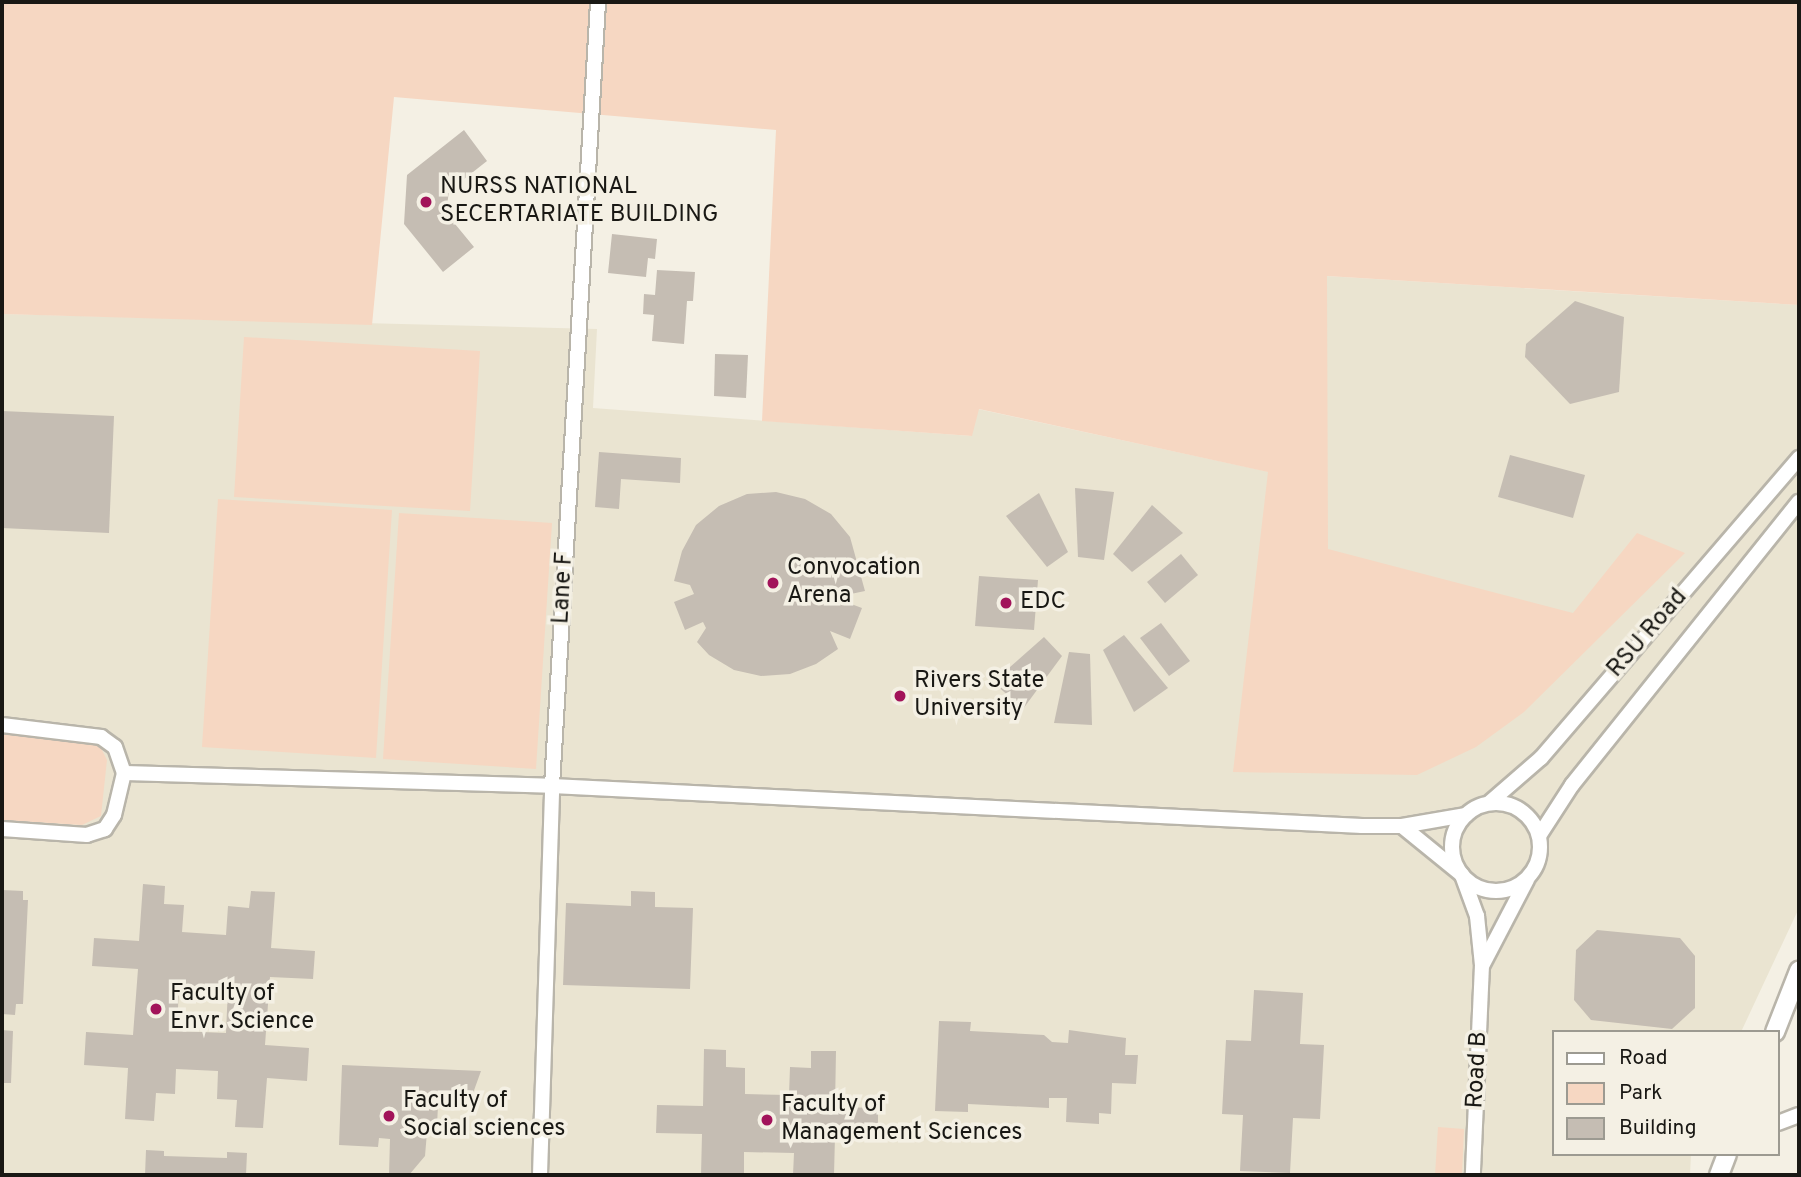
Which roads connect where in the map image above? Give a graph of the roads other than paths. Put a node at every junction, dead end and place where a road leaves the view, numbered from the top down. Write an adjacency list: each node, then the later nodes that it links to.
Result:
1 (598, 2): 6 (street, Lane F)
2 (1799, 458): 7 (street, RSU Road)
3 (1799, 502): 11 (street, RSU Road)
4 (2, 725): 5 (street)
5 (124, 774): 6 (street); 10 (street)
6 (552, 786): 9 (street); 20 (street, Lane F)
7 (1489, 803): 8 (street); 11 (street)
8 (1465, 815): 9 (street); 13 (street)
9 (1402, 826): 13 (street)
10 (2, 829)
11 (1539, 836): 12 (street)
12 (1531, 874): 13 (street); 14 (street)
13 (1462, 875): 14 (street)
14 (1482, 965): 21 (street, Road B)
15 (1799, 971): 16 (street)
16 (1776, 1030)
17 (1799, 1115): 18 (street)
18 (1780, 1122)
19 (1726, 1156): 22 (street)
20 (540, 1175)
21 (1473, 1175)
22 (1718, 1175)

